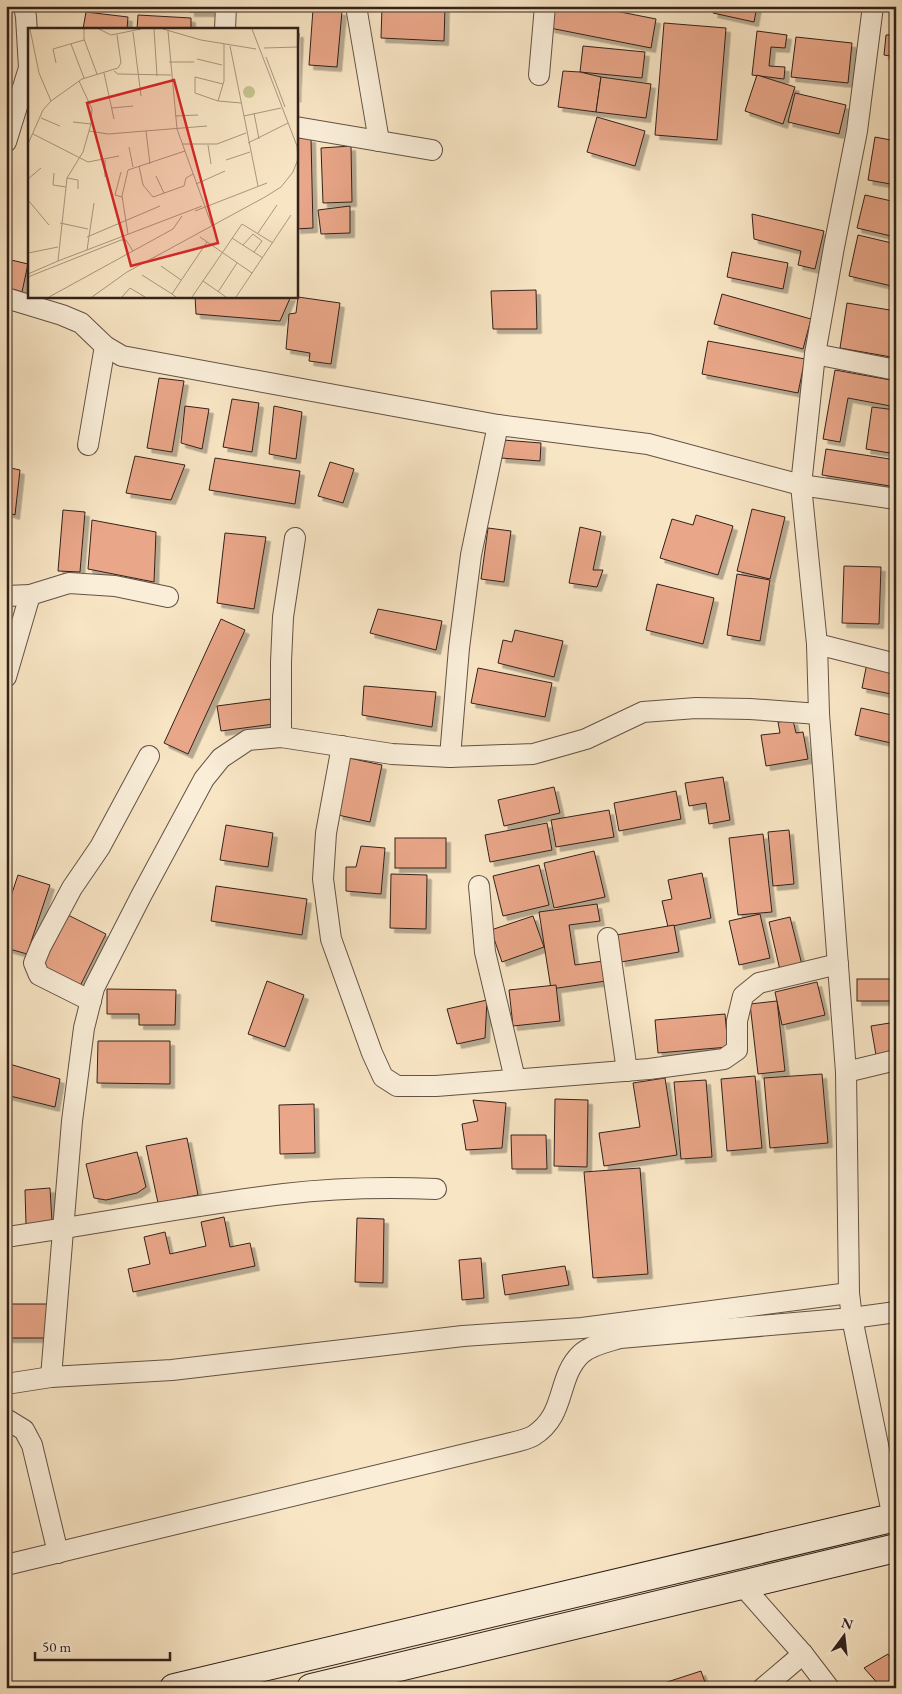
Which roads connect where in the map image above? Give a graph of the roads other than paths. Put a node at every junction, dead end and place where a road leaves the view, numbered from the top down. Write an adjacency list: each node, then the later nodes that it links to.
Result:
1 (24, 6): 7 (street)
2 (226, 6): 6 (street)
3 (356, 6): 11 (street)
4 (544, 6): 9 (street)
5 (873, 6): 16 (street)
6 (225, 28)
7 (28, 51)
8 (28, 71): 12 (street)
9 (539, 75)
10 (298, 127): 11 (street)
11 (379, 141): 13 (street)
12 (6, 142)
13 (432, 150)
14 (6, 298): 15 (street)
15 (105, 346): 18 (street); 19 (street)
16 (815, 354): 17 (street); 20 (street)
17 (896, 370)
18 (498, 425): 20 (street); 33 (street)
19 (88, 445)
20 (801, 485): 21 (street); 26 (street)
21 (896, 499)
22 (295, 538): 30 (street)
23 (30, 595): 24 (street); 25 (street); 28 (street)
24 (6, 596)
25 (168, 597)
26 (817, 644): 27 (street); 29 (street)
27 (896, 664)
28 (6, 677)
29 (820, 714): 33 (street); 36 (street)
30 (281, 737): 31 (street); 37 (street)
31 (342, 746): 33 (street); 41 (street)
32 (149, 756): 37 (street)
33 (450, 757)
34 (478, 886): 41 (street)
35 (608, 938): 39 (street)
36 (838, 964): 39 (street); 40 (street)
37 (91, 1001): 43 (street)
38 (896, 1060): 40 (street)
39 (627, 1071): 41 (street)
40 (846, 1072): 45 (street)
41 (515, 1080)
42 (436, 1189): 43 (street)
43 (64, 1229): 44 (street); 48 (street)
44 (6, 1237)
45 (849, 1293): 47 (street); 48 (street)
46 (896, 1312): 47 (street)
47 (852, 1318): 51 (street); 53 (street)
48 (51, 1377): 49 (street)
49 (6, 1384)
50 (6, 1419): 53 (street)
51 (894, 1517): 57 (main road)
52 (896, 1548): 55 (main road)
53 (58, 1553): 54 (street)
54 (6, 1566)
55 (742, 1585): 56 (street); 58 (main road)
56 (803, 1654): 59 (street); 60 (street)
57 (174, 1688)
58 (311, 1688)
59 (764, 1688)
60 (829, 1688)

